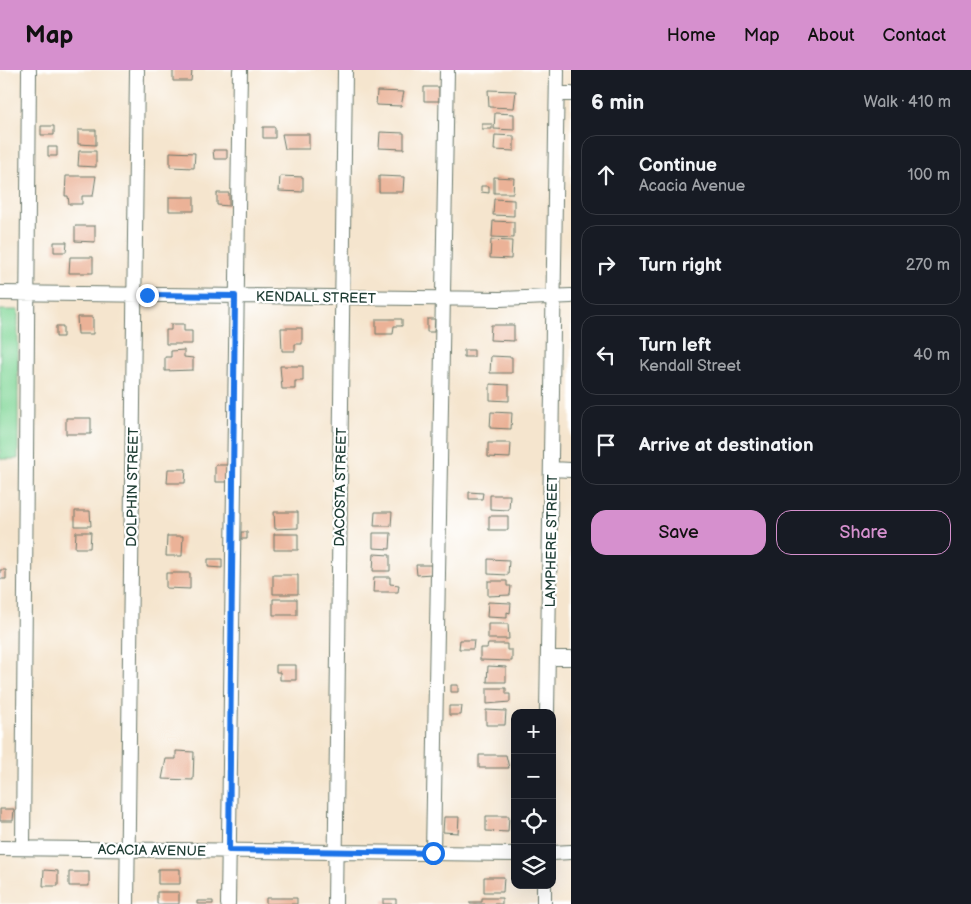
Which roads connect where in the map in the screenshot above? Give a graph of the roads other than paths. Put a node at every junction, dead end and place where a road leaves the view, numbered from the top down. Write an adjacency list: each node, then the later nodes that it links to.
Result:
1 (29, 70): 10 (street)
2 (137, 70): 11 (street, DOLPHIN STREET)
3 (240, 70): 12 (street)
4 (345, 70): 14 (street, DACOSTA STREET)
5 (447, 70): 16 (street)
6 (557, 70): 7 (street, LAMPHERE STREET)
7 (557, 94): 8 (street); 15 (street, LAMPHERE STREET)
8 (571, 94)
9 (0, 293): 10 (street, KENDALL STREET)
10 (28, 293): 11 (street, KENDALL STREET); 23 (street)
11 (134, 294): 12 (street, KENDALL STREET); 24 (street, DOLPHIN STREET)
12 (235, 296): 14 (street, KENDALL STREET); 25 (street)
13 (571, 296): 15 (street, KENDALL STREET)
14 (342, 297): 16 (street, KENDALL STREET); 26 (street, DACOSTA STREET)
15 (554, 298): 16 (street, KENDALL STREET); 17 (street, LAMPHERE STREET)
16 (442, 299): 28 (street)
17 (552, 469): 18 (street); 19 (street, LAMPHERE STREET)
18 (571, 470)
19 (548, 658): 20 (street); 21 (street, LAMPHERE STREET)
20 (571, 658)
21 (547, 709)
22 (0, 848): 23 (street, ACACIA AVENUE)
23 (23, 848): 24 (street, ACACIA AVENUE)
24 (128, 849): 25 (street, ACACIA AVENUE); 32 (street, DOLPHIN STREET)
25 (229, 850): 26 (street, ACACIA AVENUE); 33 (street)
26 (335, 852): 28 (street, ACACIA AVENUE); 34 (street, DACOSTA STREET)
27 (571, 852): 29 (street)
28 (433, 853): 30 (street, ACACIA AVENUE)
29 (556, 853)
30 (511, 854)
31 (544, 889): 35 (street)
32 (127, 904)
33 (228, 904)
34 (335, 904)
35 (544, 904)

